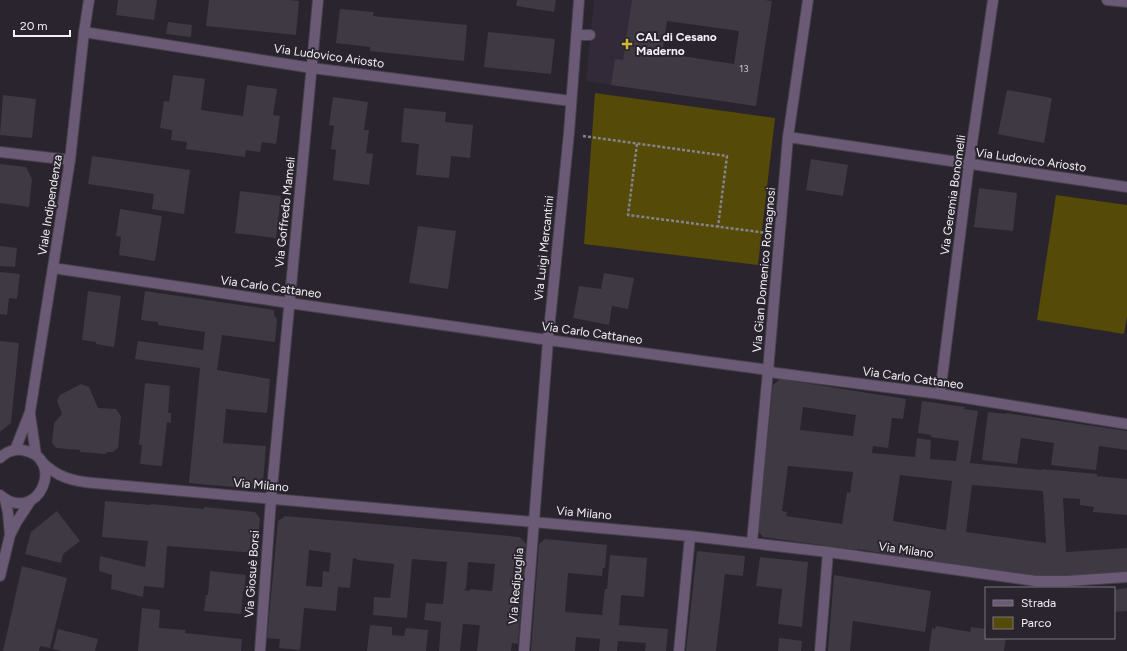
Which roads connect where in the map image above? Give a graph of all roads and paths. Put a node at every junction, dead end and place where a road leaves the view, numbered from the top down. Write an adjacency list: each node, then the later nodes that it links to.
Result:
1 (89, 0): 8 (street, Viale Indipendenza)
2 (318, 0): 11 (street, Via Goffredo Mameli)
3 (579, 0): 9 (street, Via Luigi Mercantini)
4 (808, 0): 14 (street, Via Gian Domenico Romagnosi)
5 (993, 0): 18 (street, Via Geremia Bonomelli)
6 (1107, 0): 7 (street)
7 (1127, 2)
8 (84, 32): 11 (street, Via Ludovico Ariosto); 17 (street, Viale Indipendenza)
9 (577, 35): 10 (street); 12 (street, Via Luigi Mercantini)
10 (590, 35)
11 (312, 68): 12 (street, Via Ludovico Ariosto); 23 (street, Via Goffredo Mameli)
12 (571, 101): 13 (street, Via Luigi Mercantini)
13 (569, 133): 15 (path); 24 (street, Via Luigi Mercantini)
14 (788, 137): 18 (street, Via Ludovico Ariosto); 21 (street, Via Gian Domenico Romagnosi)
15 (637, 144): 20 (path); 20 (path)
16 (0, 152): 17 (street)
17 (70, 160): 22 (street, Viale Indipendenza)
18 (970, 164): 19 (street, Via Ludovico Ariosto); 26 (street, Via Geremia Bonomelli)
19 (1127, 187)
20 (718, 227): 21 (path)
21 (779, 235): 25 (street, Via Gian Domenico Romagnosi)
22 (53, 268): 23 (street, Via Carlo Cattaneo); 27 (street, Viale Indipendenza)
23 (289, 303): 24 (street, Via Carlo Cattaneo); 33 (street, Via Goffredo Mameli)
24 (548, 340): 25 (street, Via Carlo Cattaneo); 35 (street, Via Luigi Mercantini)
25 (768, 371): 26 (street, Via Carlo Cattaneo); 38 (street, Via Gian Domenico Romagnosi)
26 (940, 394): 28 (street, Via Carlo Cattaneo)
27 (30, 412): 29 (street, Viale Indipendenza); 31 (street, Viale Indipendenza)
28 (1127, 424)
29 (15, 450): 30 (street); 31 (street)
30 (0, 458)
31 (39, 459): 33 (street, Via Milano); 34 (street, Viale Indipendenza)
32 (2, 497): 34 (street); 36 (street)
33 (271, 499): 35 (street, Via Milano); 42 (street, Via Giosuè Borsi)
34 (31, 500): 36 (street, Viale Indipendenza)
35 (534, 522): 37 (street, Via Milano); 43 (street, Via Redipuglia)
36 (10, 535): 40 (street)
37 (690, 536): 38 (street, Via Milano); 44 (street)
38 (752, 542): 39 (street, Via Milano)
39 (828, 552): 41 (street, Via Milano); 45 (street)
40 (0, 576)
41 (1127, 577)
42 (260, 651)
43 (524, 651)
44 (679, 651)
45 (820, 651)

